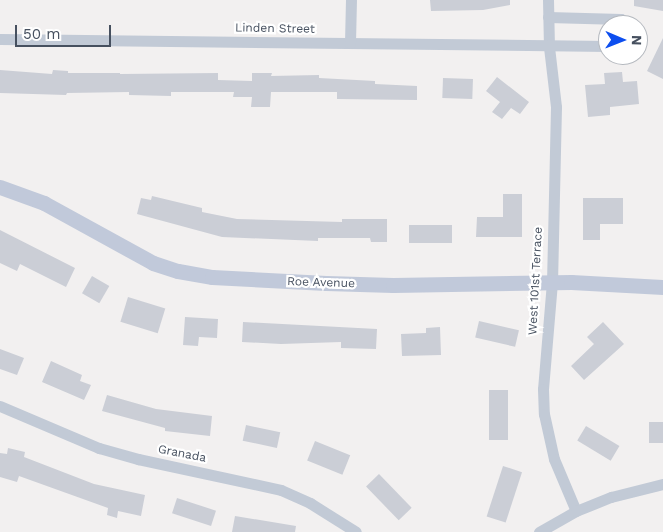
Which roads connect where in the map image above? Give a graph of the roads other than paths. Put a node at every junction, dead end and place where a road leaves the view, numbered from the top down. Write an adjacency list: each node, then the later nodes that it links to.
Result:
1 (351, 0): 6 (street)
2 (548, 0): 3 (street, West 101st Terrace)
3 (548, 17): 4 (street); 8 (street, West 101st Terrace)
4 (598, 18)
5 (0, 39): 6 (street, Linden Street)
6 (350, 44): 8 (street, Linden Street)
7 (598, 46): 8 (street)
8 (550, 47): 10 (street, West 101st Terrace)
9 (0, 186): 10 (main road, Roe Avenue)
10 (552, 282): 11 (main road, Roe Avenue); 14 (street, West 101st Terrace)
11 (663, 287)
12 (0, 406): 15 (street, Granada)
13 (663, 484): 14 (street)
14 (576, 512): 16 (street)
15 (356, 532)
16 (539, 532)

